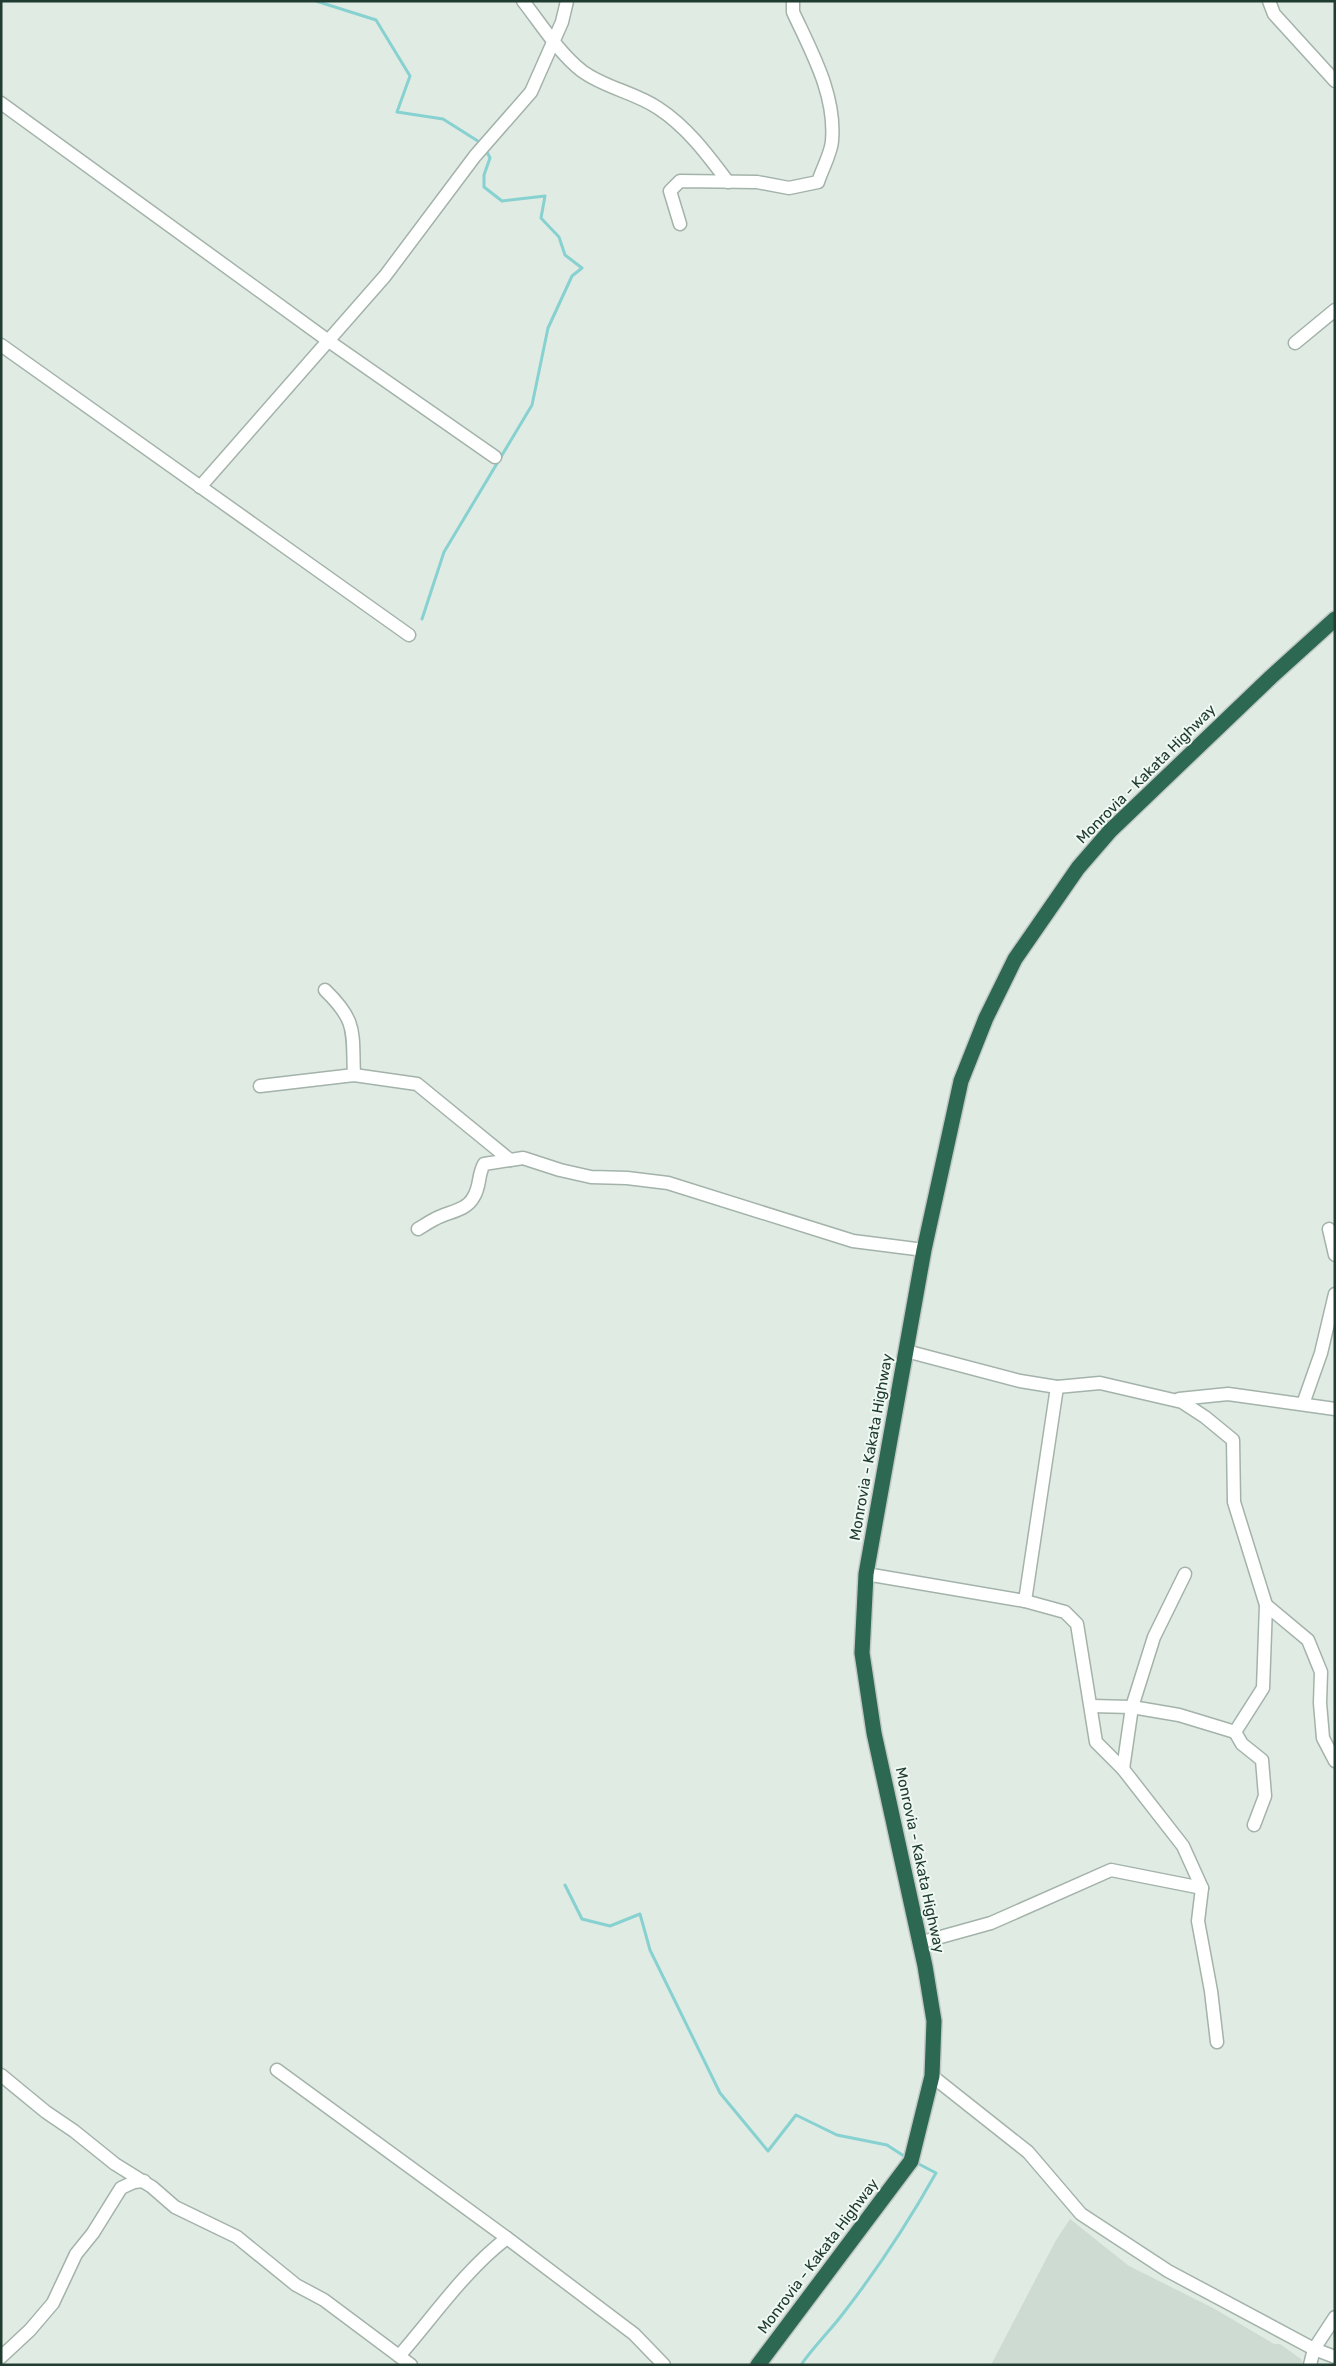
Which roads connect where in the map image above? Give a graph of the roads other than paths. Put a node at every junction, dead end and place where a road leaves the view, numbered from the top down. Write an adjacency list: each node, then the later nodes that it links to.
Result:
1 (523, 1): 5 (street)
2 (567, 1): 5 (street)
3 (793, 1): 8 (street)
4 (1269, 1): 6 (street)
5 (554, 41): 8 (street); 11 (street)
6 (1335, 81)
7 (1, 103): 11 (street)
8 (728, 182): 9 (street)
9 (680, 224)
10 (1335, 310): 12 (street)
11 (330, 342): 14 (street); 15 (street)
12 (1295, 342)
13 (1, 346): 15 (street)
14 (494, 457)
15 (200, 487): 17 (street)
16 (1335, 619): 24 (highway, Monrovia - Kakata Highway)
17 (409, 636)
18 (326, 990): 19 (street)
19 (354, 1075): 20 (street); 21 (street)
20 (260, 1086)
21 (510, 1160): 22 (street); 24 (street)
22 (418, 1229)
23 (1329, 1229): 25 (street)
24 (924, 1250): 27 (highway, Monrovia - Kakata Highway)
25 (1335, 1255)
26 (1335, 1294): 30 (street)
27 (906, 1351): 28 (street); 32 (highway, Monrovia - Kakata Highway)
28 (1057, 1387): 34 (street); 35 (street)
29 (1179, 1399): 30 (street)
30 (1303, 1404): 31 (street)
31 (1335, 1409)
32 (866, 1574): 34 (street); 43 (highway, Monrovia - Kakata Highway)
33 (1185, 1574): 37 (street)
34 (1025, 1601): 36 (street)
35 (1266, 1605): 38 (street); 39 (street)
36 (1091, 1706): 37 (street); 40 (street)
37 (1132, 1707): 38 (street); 40 (street)
38 (1235, 1732): 41 (street)
39 (1335, 1761)
40 (1123, 1769): 42 (street)
41 (1254, 1825)
42 (1202, 1888): 43 (street); 44 (street)
43 (919, 1943): 47 (highway, Monrovia - Kakata Highway)
44 (1217, 2042)
45 (277, 2070): 49 (street)
46 (1, 2075): 48 (street)
47 (932, 2076): 51 (street); 57 (highway, Monrovia - Kakata Highway)
48 (144, 2181): 52 (street); 54 (street)
49 (507, 2238): 52 (street); 56 (street)
50 (1335, 2317): 51 (street)
51 (1314, 2349): 53 (street); 58 (street)
52 (400, 2356): 55 (street)
53 (1335, 2357)
54 (1, 2358)
55 (411, 2365)
56 (664, 2365)
57 (758, 2365)
58 (1310, 2365)

